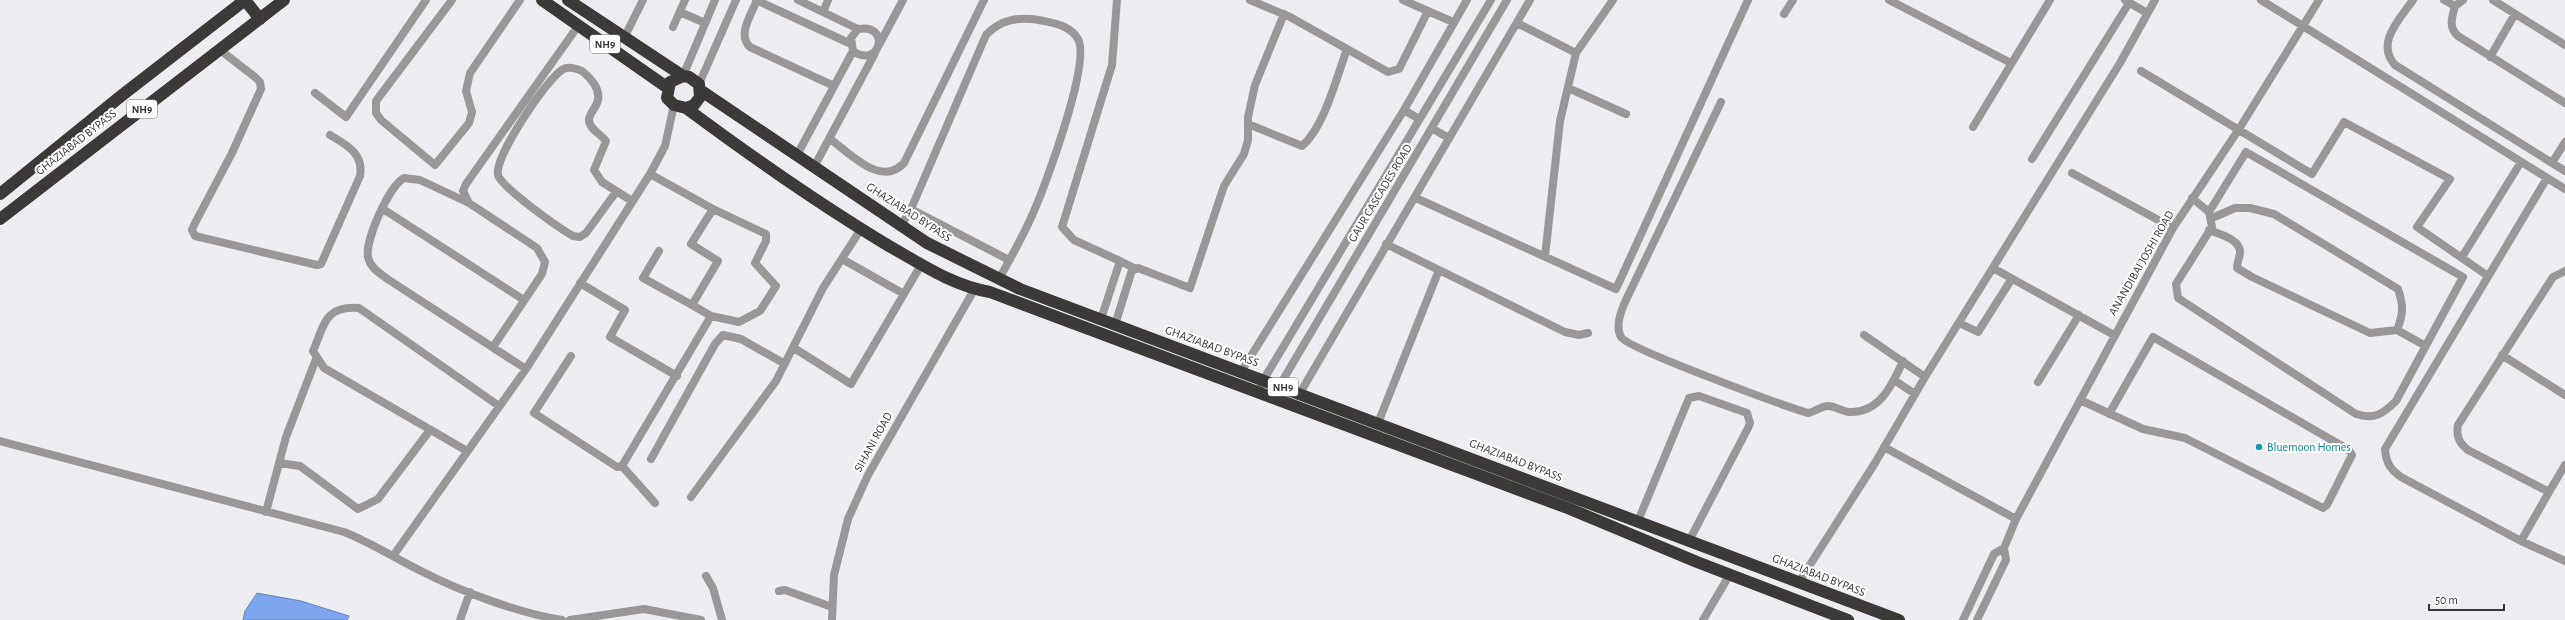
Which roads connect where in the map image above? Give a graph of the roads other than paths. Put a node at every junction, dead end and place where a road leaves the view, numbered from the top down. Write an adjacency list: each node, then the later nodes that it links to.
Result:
1 (245, 0): 45 (highway); 95 (highway, GHAZIABAD BYPASS / NH9)
2 (282, 0): 45 (highway, GHAZIABAD BYPASS / NH9)
3 (426, 0): 69 (street)
4 (452, 0): 5 (street)
5 (520, 0)
6 (542, 0): 49 (highway, NH9)
7 (568, 0): 53 (highway, GHAZIABAD BYPASS / NH9)
8 (643, 0): 53 (street)
9 (684, 0): 39 (street)
10 (715, 0): 48 (street)
11 (736, 0): 66 (street)
12 (756, 0): 56 (street); 65 (street)
13 (798, 0): 40 (street)
14 (828, 0): 40 (street)
15 (903, 0): 54 (street)
16 (984, 0): 82 (street)
17 (1117, 0): 115 (street)
18 (1250, 0): 42 (street)
19 (1404, 0): 38 (street)
20 (1467, 0): 46 (street)
21 (1490, 0): 75 (street, GAUR CASCADES ROAD)
22 (1507, 0): 78 (street, GAUR CASCADES ROAD)
23 (1530, 0): 47 (street)
24 (1613, 0): 60 (street)
25 (1748, 0): 111 (street)
26 (1793, 0): 43 (street)
27 (1889, 0): 62 (street)
28 (2050, 0): 62 (street)
29 (2155, 0): 41 (street)
30 (2261, 0): 51 (street)
31 (2318, 0): 51 (street, ANANDIBAI JOSHI ROAD)
32 (2413, 0): 87 (street)
33 (2444, 0): 37 (street)
34 (2463, 0): 37 (street)
35 (2493, 0): 44 (street)
36 (2126, 1): 41 (street); 85 (street)
37 (2455, 6): 61 (street)
38 (1428, 11): 46 (street); 57 (street)
39 (680, 12): 48 (street); 50 (street)
40 (823, 12): 52 (street)
41 (2147, 13): 117 (street)
42 (1284, 14): 57 (street); 76 (street)
43 (1784, 14)
44 (2514, 14): 55 (street); 61 (street)
45 (260, 19): 58 (highway, GHAZIABAD BYPASS / NH9)
46 (1453, 22): 73 (street)
47 (1517, 22): 60 (street); 81 (street)
48 (705, 23): 64 (street)
49 (578, 26): 67 (highway, NH9); 99 (street)
50 (673, 27)
51 (2302, 27): 79 (street, ANANDIBAI JOSHI ROAD); 86 (street)
52 (858, 29): 54 (street); 56 (street)
53 (624, 38): 64 (highway, GHAZIABAD BYPASS / NH9)
54 (879, 45): 59 (street)
55 (2565, 45)
56 (852, 47): 59 (street); 65 (street)
57 (1347, 49): 76 (street)
58 (220, 50): 80 (street); 104 (highway, GHAZIABAD BYPASS / NH9)
59 (874, 53): 82 (street)
60 (1576, 53): 68 (street)
61 (2490, 57): 71 (street)
62 (2011, 63): 77 (street)
63 (2141, 72): 79 (street)
64 (683, 76): 66 (highway, GHAZIABAD BYPASS / NH9); 67 (highway)
65 (834, 86): 84 (street)
66 (700, 87): 72 (highway); 84 (highway, GHAZIABAD BYPASS / NH9)
67 (668, 88): 72 (highway)
68 (1568, 88): 74 (street); 111 (street)
69 (315, 93)
70 (1721, 102): 151 (street)
71 (2565, 103)
72 (680, 107): 91 (street); 107 (highway, NH9)
73 (1404, 110): 75 (street); 147 (street)
74 (1626, 114)
75 (1419, 118): 150 (street, GAUR CASCADES ROAD)
76 (1248, 124): 118 (street)
77 (1973, 127)
78 (1433, 128): 81 (street); 153 (street, GAUR CASCADES ROAD)
79 (2239, 129): 97 (street, ANANDIBAI JOSHI ROAD); 112 (street)
80 (330, 135)
81 (1448, 138): 96 (street)
82 (830, 139): 88 (street)
83 (2565, 142): 87 (street)
84 (797, 155): 88 (highway, GHAZIABAD BYPASS / NH9)
85 (2032, 159)
86 (2521, 162): 92 (street); 112 (street)
87 (2552, 163): 89 (street)
88 (814, 167): 105 (highway, GHAZIABAD BYPASS / NH9)
89 (2565, 171)
90 (2072, 173): 106 (street)
91 (650, 174): 98 (street); 101 (street)
92 (2547, 178): 93 (street); 121 (street)
93 (2565, 189)
94 (616, 192): 94 (street); 98 (street)
95 (0, 194)
96 (1416, 198): 109 (street); 111 (street)
97 (2192, 198): 103 (street); 106 (street, ANANDIBAI JOSHI ROAD)
98 (632, 201): 124 (street)
99 (469, 202): 100 (street); 127 (street)
100 (383, 209): 127 (street); 139 (street)
101 (714, 209): 128 (street); 130 (street)
102 (911, 209): 105 (street); 114 (street); 114 (street)
103 (2210, 215): 108 (street); 134 (street); 138 (street)
104 (0, 219)
105 (901, 226): 122 (highway, GHAZIABAD BYPASS / NH9)
106 (2173, 228): 137 (street, ANANDIBAI JOSHI ROAD)
107 (861, 229): 113 (street); 116 (highway, NH9)
108 (2209, 230): 134 (street); 138 (street)
109 (1386, 244): 119 (street); 155 (street)
110 (659, 251): 128 (street)
111 (1545, 256)
112 (2462, 257): 121 (street)
113 (842, 259): 126 (street); 140 (street)
114 (1009, 260): 122 (street)
115 (1120, 261): 118 (street); 131 (street)
116 (921, 265): 125 (highway, NH9); 126 (street)
117 (1993, 268): 123 (street); 132 (street)
118 (1136, 269): 133 (street)
119 (1439, 270): 135 (street); 162 (street)
120 (2565, 271): 141 (street)
121 (2488, 276): 178 (street)
122 (999, 279): 131 (highway, GHAZIABAD BYPASS / NH9)
123 (2011, 280): 129 (street); 132 (street)
124 (580, 283): 146 (street); 148 (street)
125 (974, 290): 154 (highway, NH9); 187 (street, SIHANI ROAD)
126 (904, 294): 140 (street)
127 (524, 300): 139 (street)
128 (692, 305): 130 (street)
129 (2079, 315): 137 (street); 152 (street)
130 (711, 316): 148 (street)
131 (1101, 319): 133 (highway, GHAZIABAD BYPASS / NH9)
132 (1959, 323): 149 (street)
133 (1115, 325): 147 (highway, GHAZIABAD BYPASS / NH9)
134 (2397, 330): 138 (street)
135 (1588, 333)
136 (1864, 335): 144 (street)
137 (2114, 335): 159 (street, ANANDIBAI JOSHI ROAD)
138 (2424, 345)
139 (493, 347): 146 (street)
140 (794, 348): 145 (street)
141 (2502, 355): 157 (street); 171 (street)
142 (571, 356): 170 (street)
143 (316, 359): 160 (street); 163 (street); 168 (street)
144 (1904, 361): 149 (street); 151 (street)
145 (785, 364): 167 (street); 172 (street)
146 (526, 370): 160 (street)
147 (1241, 372): 150 (highway, GHAZIABAD BYPASS / NH9)
148 (677, 376): 170 (street)
149 (1925, 377): 156 (street)
150 (1264, 379): 153 (highway, GHAZIABAD BYPASS / NH9); 154 (street, GAUR CASCADES ROAD)
151 (1894, 380): 156 (street)
152 (2038, 382)
153 (1280, 385): 155 (highway, GHAZIABAD BYPASS / NH9); 158 (street, GAUR CASCADES ROAD)
154 (1258, 393): 158 (highway, NH9)
155 (1300, 393): 162 (highway, GHAZIABAD BYPASS / NH9)
156 (1915, 394): 165 (street)
157 (2565, 395)
158 (1272, 399): 182 (highway, NH9)
159 (2080, 400): 161 (street); 175 (street, ANANDIBAI JOSHI ROAD)
160 (500, 406): 166 (street)
161 (2110, 414): 161 (street)
162 (1378, 423): 176 (highway, GHAZIABAD BYPASS / NH9)
163 (430, 430): 166 (street); 168 (street)
164 (0, 441): 174 (street)
165 (1884, 447): 175 (street); 184 (street)
166 (467, 451): 180 (street)
167 (651, 459)
168 (279, 463): 174 (street)
169 (2565, 465): 171 (street)
170 (622, 466): 173 (street)
171 (2549, 492): 178 (street)
172 (691, 497)
173 (655, 504)
174 (266, 512): 180 (street)
175 (2016, 519): 179 (street, ANANDIBAI JOSHI ROAD)
176 (1638, 521): 177 (highway, GHAZIABAD BYPASS / NH9); 177 (street)
177 (1689, 541): 184 (highway, GHAZIABAD BYPASS / NH9)
178 (2521, 541): 181 (street)
179 (2004, 548): 197 (street, ANANDIBAI JOSHI ROAD); 198 (street, ANANDIBAI JOSHI ROAD)
180 (393, 556): 186 (street)
181 (2565, 561)
182 (1730, 574): 194 (street); 195 (highway, NH9)
183 (706, 576): 192 (street)
184 (1799, 582): 196 (highway, GHAZIABAD BYPASS / NH9)
185 (778, 591): 187 (street)
186 (470, 592): 188 (street); 189 (street)
187 (832, 607): 193 (street, SIHANI ROAD)
188 (460, 620)
189 (562, 620)
190 (570, 620): 191 (street)
191 (701, 620)
192 (722, 620)
193 (832, 620)
194 (1703, 620)
195 (1848, 620)
196 (1899, 620)
197 (1962, 620)
198 (1977, 620)

